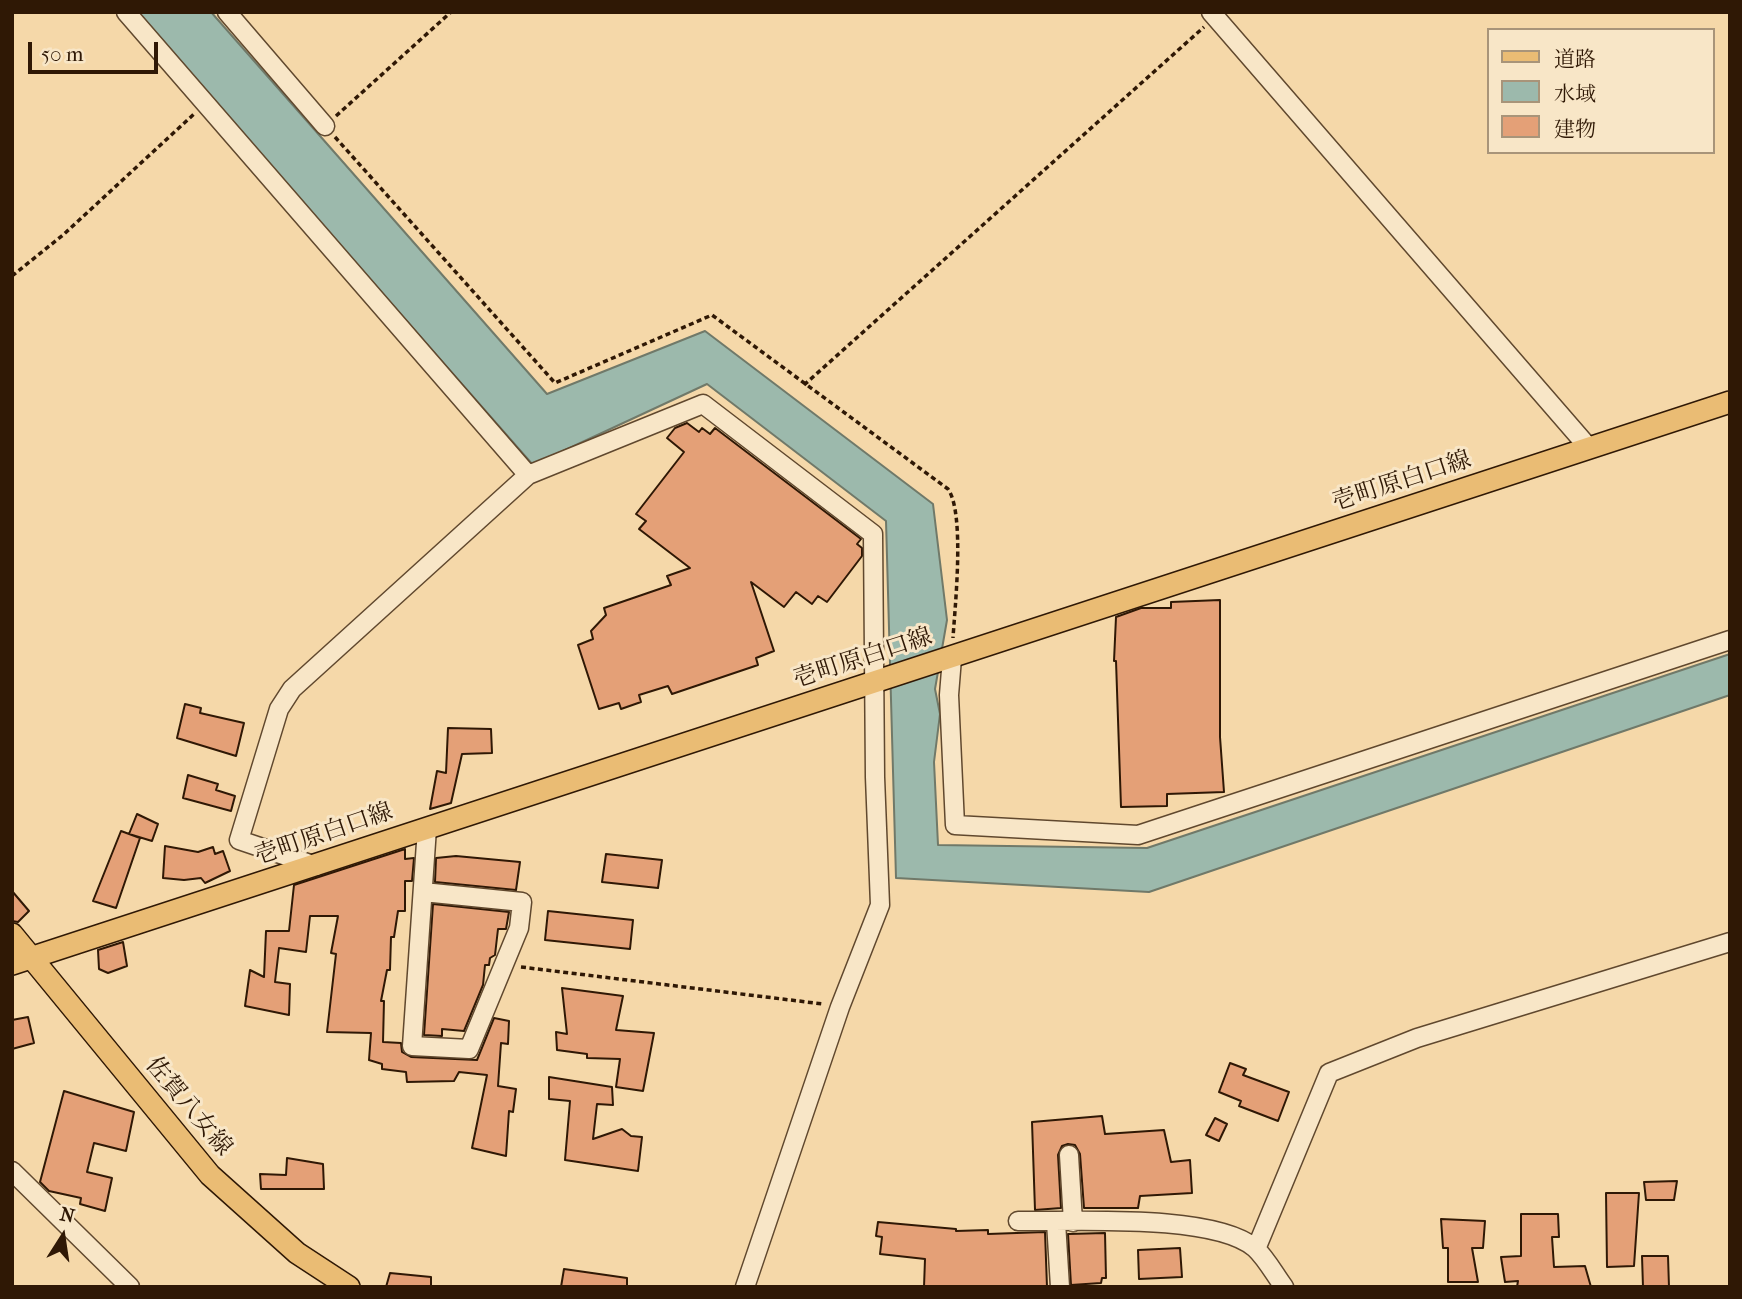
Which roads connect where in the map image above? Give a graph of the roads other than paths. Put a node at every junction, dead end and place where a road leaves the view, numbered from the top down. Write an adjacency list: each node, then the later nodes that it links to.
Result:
1 (125, 12): 7 (street)
2 (227, 12): 4 (street)
3 (1213, 15): 6 (street)
4 (325, 126)
5 (1730, 402): 6 (main road, 壱町原白口線)
6 (1589, 448): 9 (main road, 壱町原白口線)
7 (528, 475): 10 (street); 12 (street)
8 (1730, 640): 9 (street)
9 (946, 659): 10 (main road, 壱町原白口線)
10 (880, 680): 11 (main road, 壱町原白口線); 24 (street)
11 (427, 828): 12 (main road, 壱町原白口線); 13 (street)
12 (316, 866): 16 (main road, 壱町原白口線)
13 (423, 891): 13 (street)
14 (12, 934): 16 (main road, 佐賀八女線)
15 (1730, 942): 21 (street)
16 (22, 961): 23 (main road, 佐賀八女線)
17 (1069, 1155): 20 (street)
18 (12, 1171): 22 (street)
19 (1018, 1221): 20 (street)
20 (1065, 1222): 21 (street); 25 (street)
21 (1256, 1248): 26 (street)
22 (130, 1287)
23 (349, 1287)
24 (745, 1287)
25 (1060, 1287)
26 (1284, 1287)

